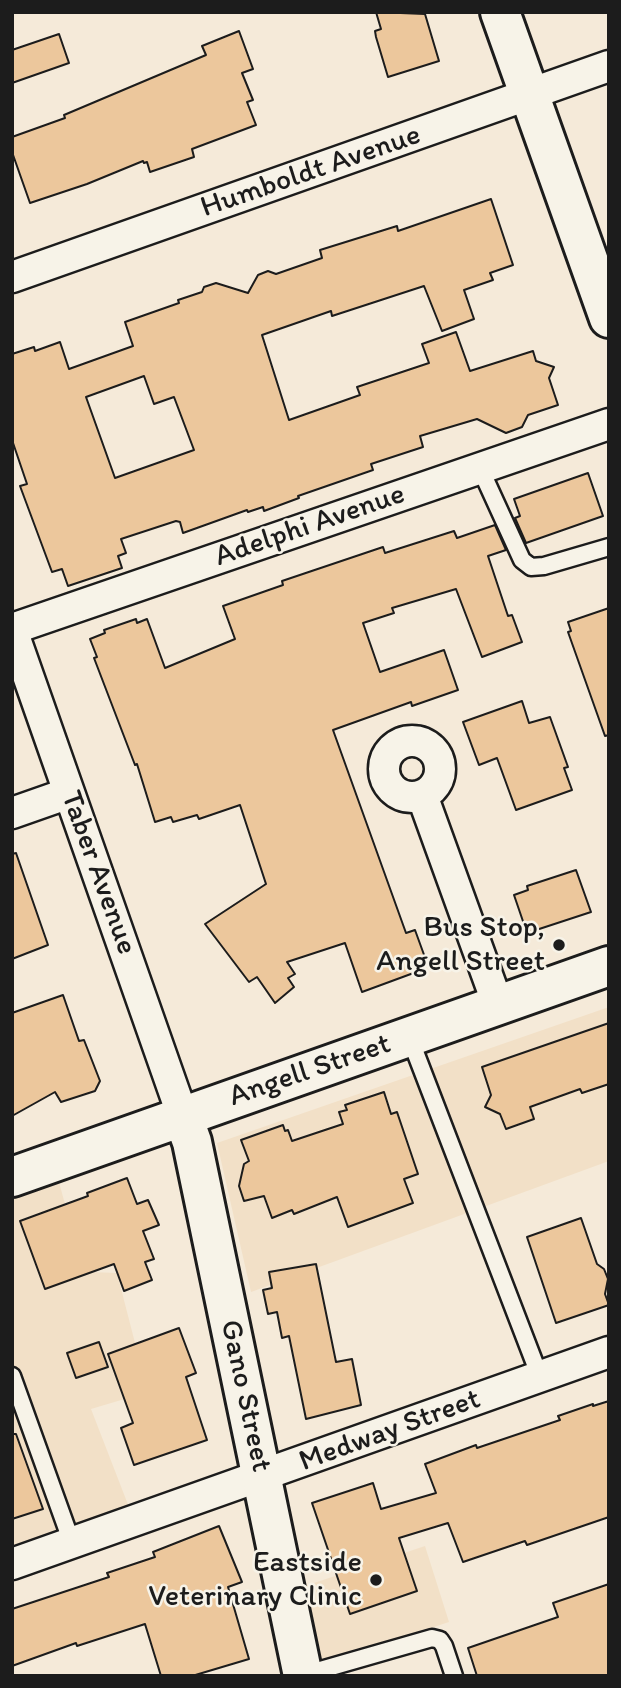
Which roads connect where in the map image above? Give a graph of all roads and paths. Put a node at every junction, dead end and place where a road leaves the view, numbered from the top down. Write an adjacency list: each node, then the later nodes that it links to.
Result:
1 (500, 12): 3 (main road)
2 (609, 66): 3 (street, Humboldt Avenue)
3 (530, 95): 4 (street, Humboldt Avenue); 5 (main road)
4 (12, 277)
5 (609, 318)
6 (609, 424): 7 (street, Adelphi Avenue)
7 (480, 468): 8 (lane); 9 (street, Adelphi Avenue)
8 (609, 547)
9 (12, 630): 10 (street, Taber Avenue)
10 (69, 793): 12 (street); 16 (street, Taber Avenue)
11 (422, 795): 14 (street)
12 (12, 813)
13 (609, 966): 14 (main road, Angell Street)
14 (498, 1005): 15 (main road, Angell Street)
15 (409, 1036): 16 (main road, Angell Street); 20 (lane)
16 (183, 1117): 17 (main road, Angell Street); 21 (main road, Gano Street)
17 (12, 1177)
18 (609, 1352): 20 (street, Medway Street)
19 (12, 1376): 22 (lane)
20 (540, 1377): 21 (street, Medway Street)
21 (263, 1476): 22 (street, Medway Street); 24 (main road, Gano Street)
22 (72, 1543): 23 (street, Medway Street)
23 (12, 1564)
24 (303, 1676): 25 (lane)
25 (454, 1676)

